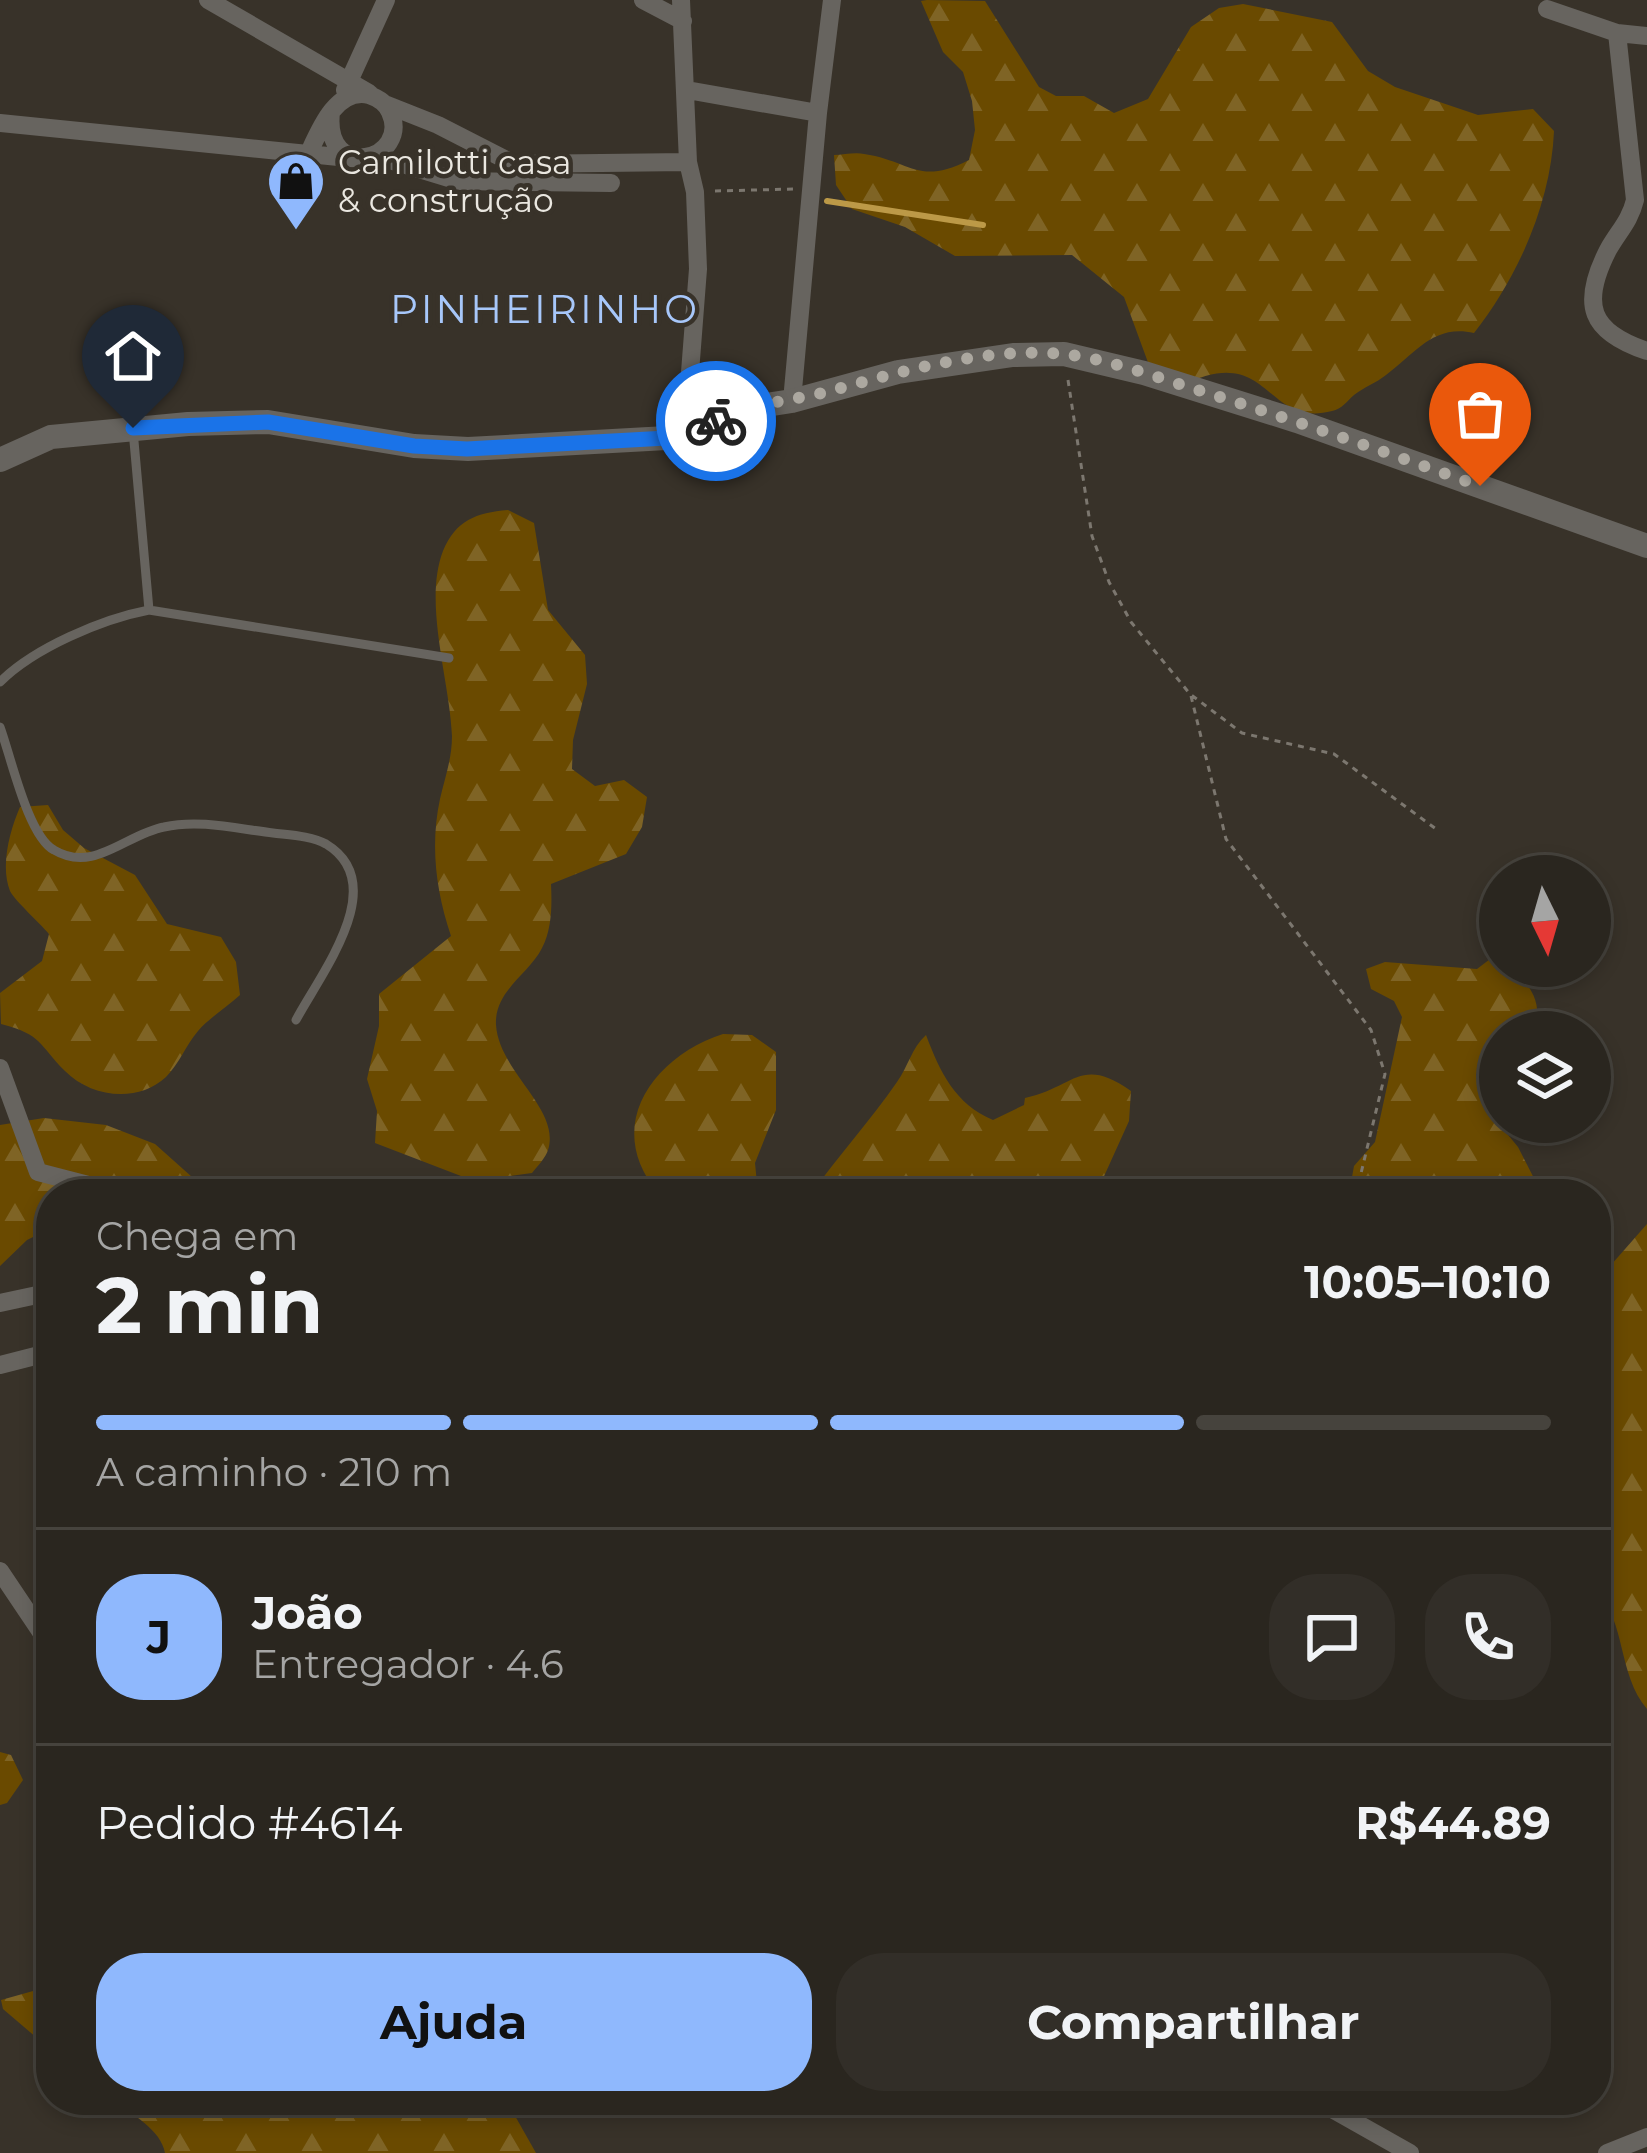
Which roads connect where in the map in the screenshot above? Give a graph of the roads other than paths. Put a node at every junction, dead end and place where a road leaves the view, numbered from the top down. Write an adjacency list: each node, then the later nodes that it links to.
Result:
1 (208, 0): 10 (street)
2 (386, 0): 10 (street)
3 (643, 0): 7 (street)
4 (681, 0): 7 (street)
5 (832, 0): 14 (street)
6 (1547, 9): 8 (street)
7 (682, 21): 11 (street)
8 (1617, 33): 9 (street); 21 (street)
9 (1647, 36)
10 (348, 78): 12 (street); 13 (street)
11 (687, 90): 14 (street); 19 (street)
12 (379, 100): 13 (street); 16 (street); 17 (street)
13 (336, 106): 17 (street); 18 (street)
14 (818, 113): 22 (street)
15 (0, 123): 18 (street)
16 (438, 125): 17 (street); 19 (street)
17 (374, 153): 18 (street); 20 (street)
18 (308, 155)
19 (688, 162): 24 (street)
20 (610, 183)
21 (1647, 351)
22 (792, 401): 24 (street); 26 (street)
23 (133, 428): 24 (street); 25 (street); 27 (lane)
24 (685, 437)
25 (0, 460)
26 (1647, 546)
27 (149, 610): 28 (lane); 29 (lane)
28 (449, 658)
29 (0, 682)
30 (0, 727): 31 (lane)
31 (296, 1021)
32 (0, 1068): 33 (street)
33 (65, 1179)
34 (36, 1295): 35 (street)
35 (0, 1303)
36 (36, 1356): 37 (street)
37 (0, 1365)
38 (0, 1571): 39 (street)
39 (36, 1624)
40 (1343, 2115): 42 (street)
41 (1647, 2137): 43 (street)
42 (1410, 2153)
43 (1607, 2153)

